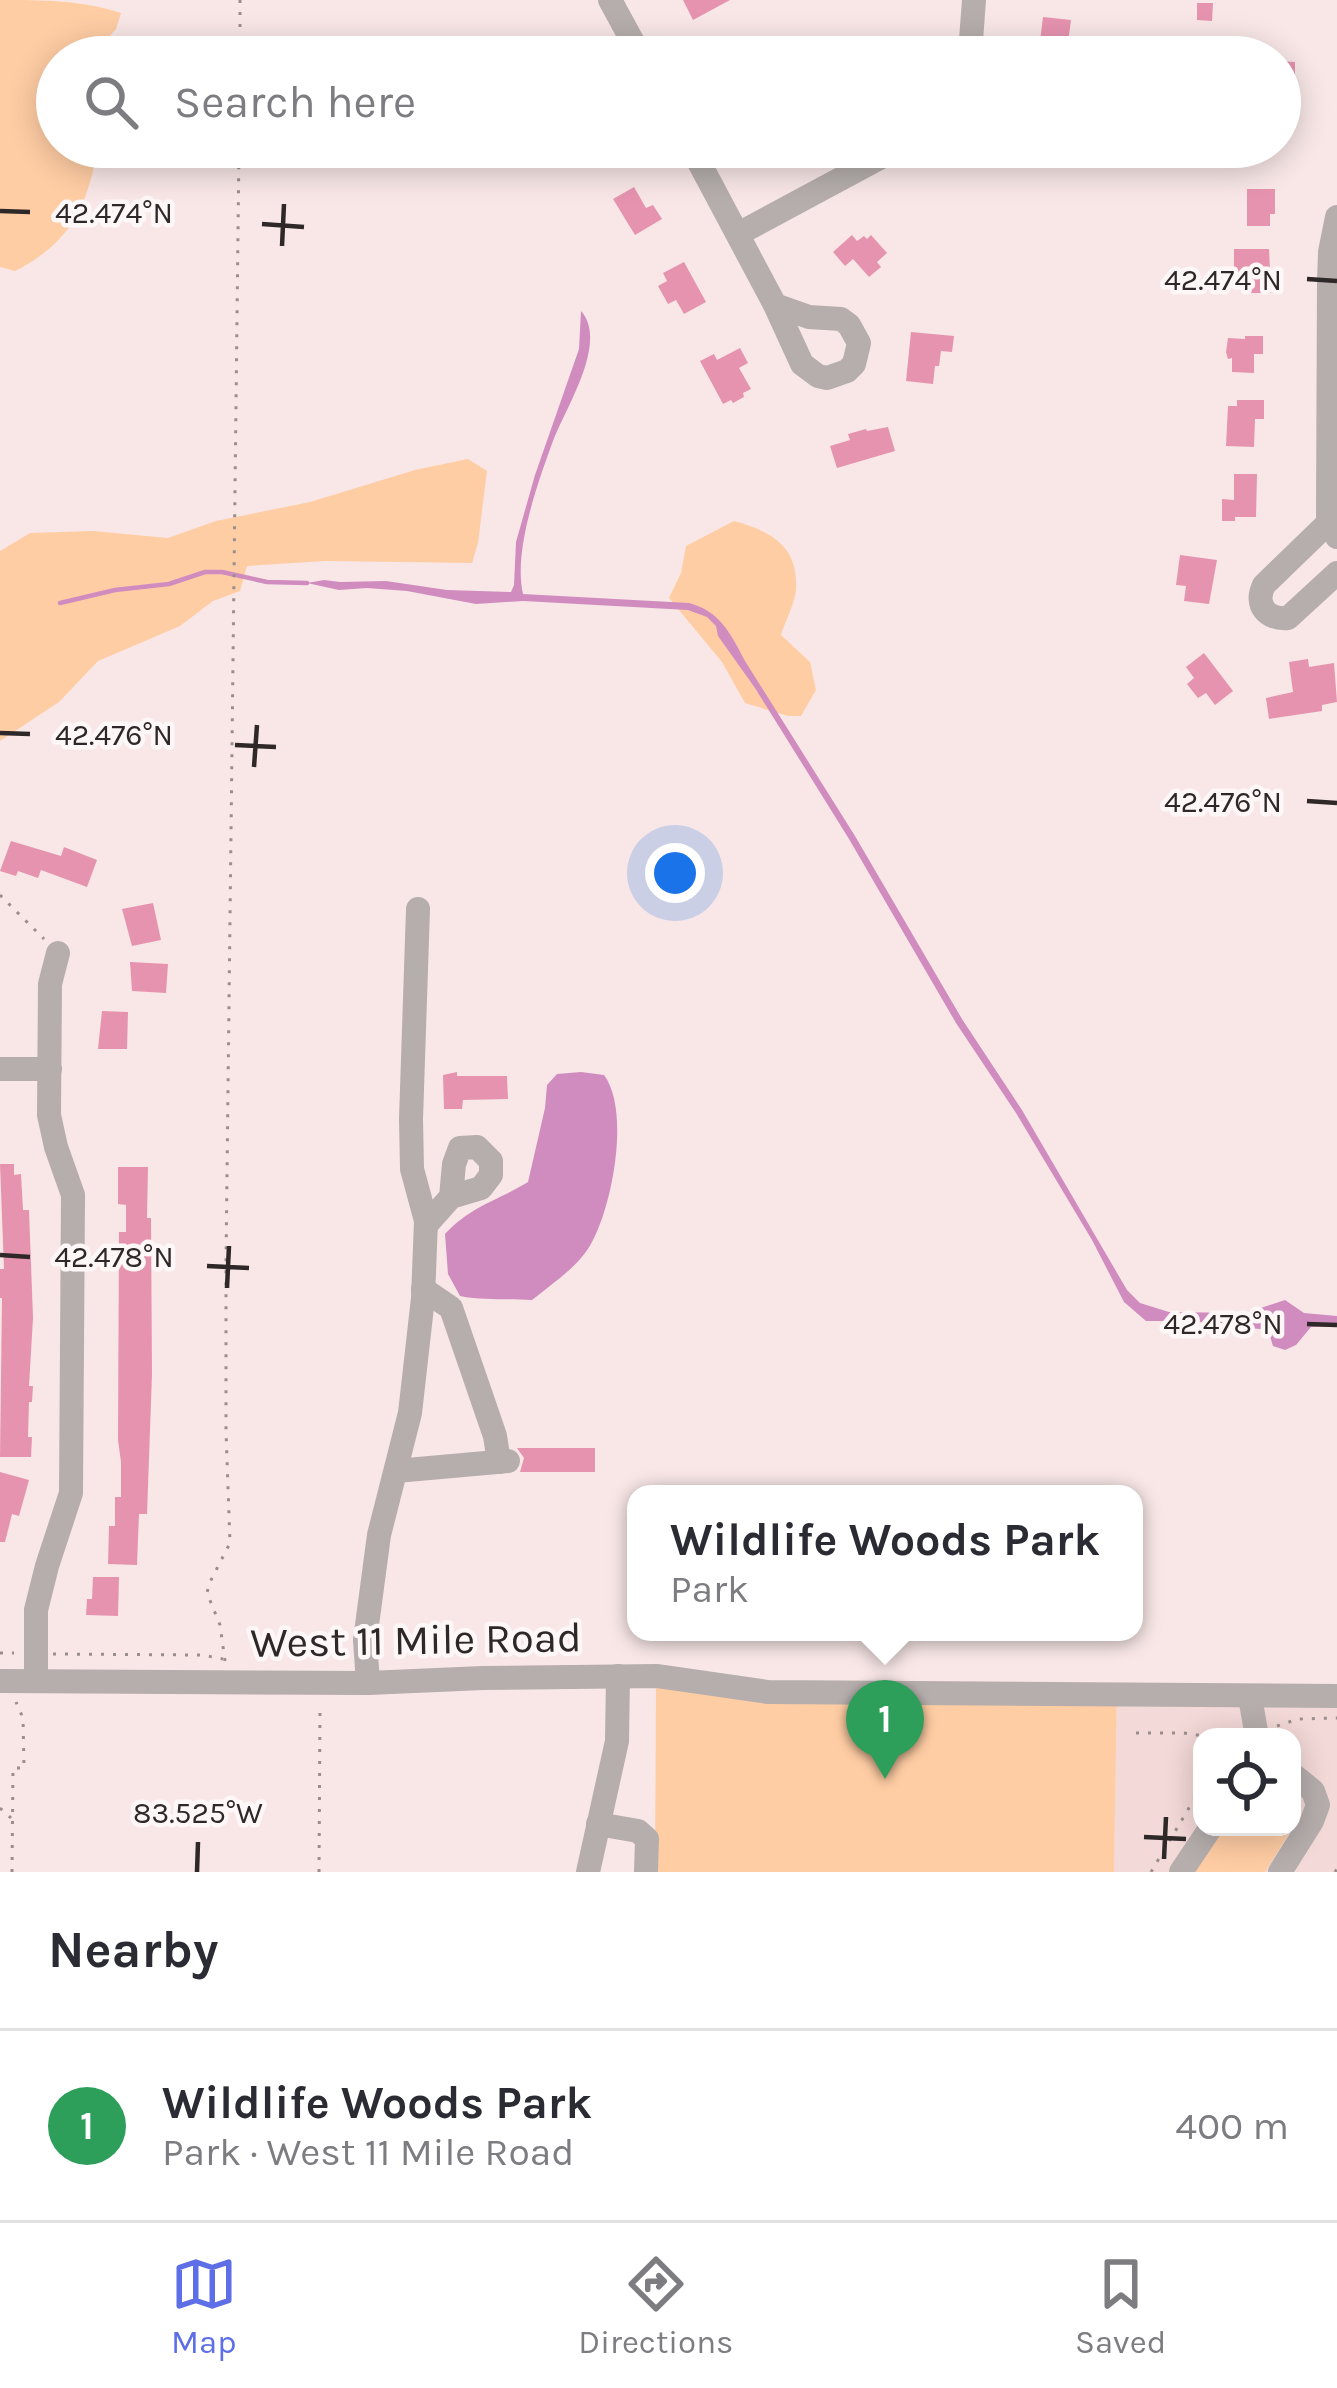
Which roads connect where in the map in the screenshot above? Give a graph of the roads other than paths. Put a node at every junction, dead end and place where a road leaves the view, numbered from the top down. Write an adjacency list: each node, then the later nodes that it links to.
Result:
1 (610, 0): 3 (street)
2 (974, 0): 4 (street)
3 (630, 36)
4 (971, 36)
5 (702, 168): 8 (street)
6 (861, 168): 8 (street)
7 (1337, 218): 10 (street)
8 (738, 234): 9 (street)
9 (775, 305)
10 (1333, 529): 11 (street)
11 (1337, 573)
12 (418, 908): 17 (street)
13 (58, 952): 15 (street)
14 (0, 1069): 15 (street)
15 (50, 1069): 21 (street)
16 (451, 1197): 17 (street)
17 (426, 1225): 18 (street)
18 (423, 1289): 19 (street); 19 (street)
19 (396, 1471): 22 (street)
20 (619, 1676): 22 (street, West 11 Mile Road); 25 (street, West 11 Mile Road); 28 (street)
21 (36, 1681): 22 (street, West 11 Mile Road); 23 (street, West 11 Mile Road)
22 (368, 1683)
23 (7, 1689)
24 (1337, 1696): 25 (street, West 11 Mile Road)
25 (1250, 1697): 26 (street)
26 (1255, 1728)
27 (1301, 1781): 33 (street)
28 (598, 1824): 30 (street); 31 (street)
29 (1205, 1836): 32 (street)
30 (588, 1872)
31 (646, 1872)
32 (1181, 1872)
33 (1280, 1872)

